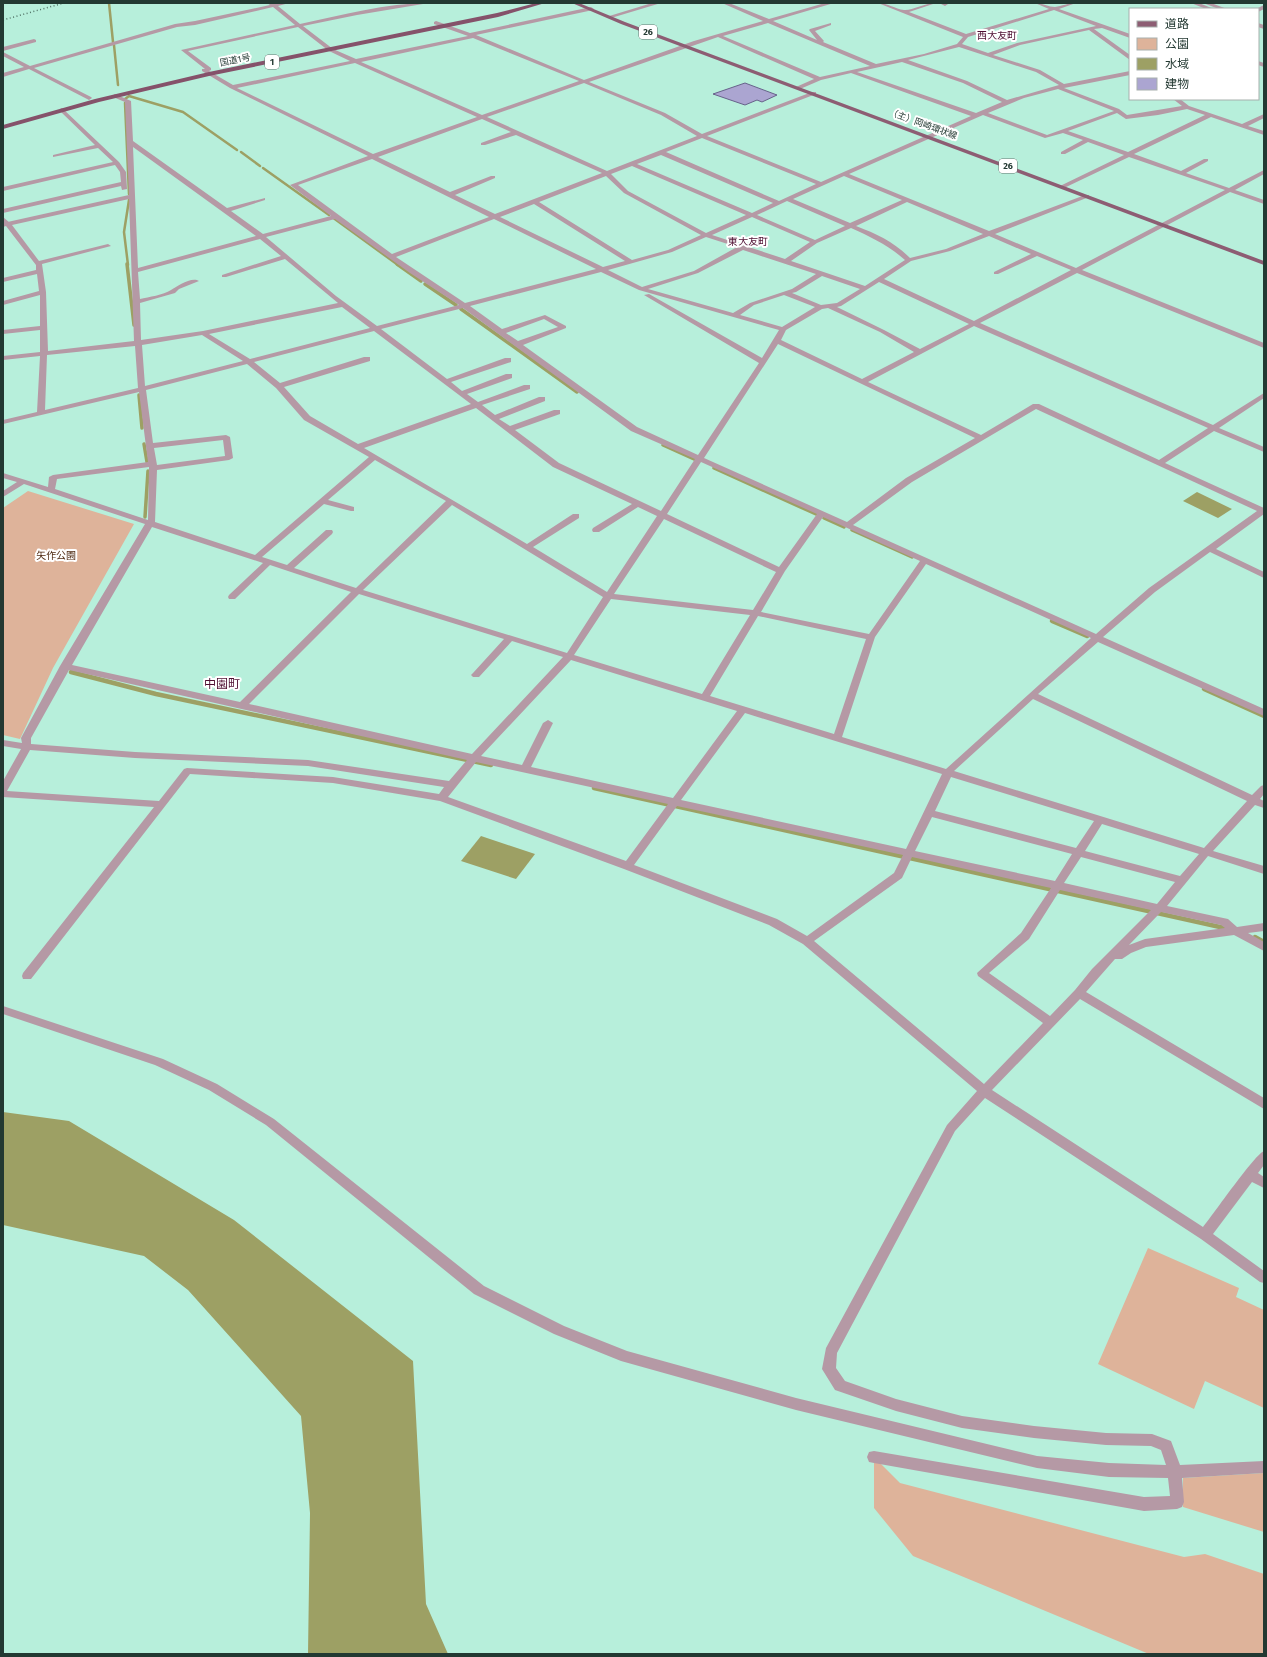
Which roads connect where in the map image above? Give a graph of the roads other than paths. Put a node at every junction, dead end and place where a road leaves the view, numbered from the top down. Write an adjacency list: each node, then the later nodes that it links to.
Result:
1 (286, 3): 15 (street)
2 (426, 3): 16 (street)
3 (528, 3): 25 (highway, 国道1号 / 1)
4 (542, 3): 25 (highway, 国道1号 / 1)
5 (575, 3): 20 (main road, （主）岡崎環状線 / 26)
6 (658, 3): 22 (street)
7 (725, 3): 23 (street)
8 (831, 3): 23 (street)
9 (882, 3): 21 (street)
10 (933, 3): 21 (street)
11 (1038, 3): 19 (street)
12 (1073, 3): 19 (street)
13 (1194, 3): 17 (street)
14 (1206, 3): 18 (street)
15 (272, 4): 26 (street); 45 (street)
16 (412, 4): 26 (street)
17 (1208, 8)
18 (1221, 8)
19 (1054, 9): 27 (street); 31 (street)
20 (591, 10): 22 (main road, （主）岡崎環状線 / 26); 29 (street)
21 (904, 12): 31 (street)
22 (609, 17): 36 (main road, （主）岡崎環状線 / 26)
23 (768, 22): 30 (street); 34 (street)
24 (829, 24): 34 (street)
25 (439, 25): 29 (street); 38 (highway, 国道1号 / 1)
26 (298, 26): 38 (street); 46 (street)
27 (1102, 26): 28 (street); 32 (street)
28 (1090, 29): 40 (street); 41 (street)
29 (472, 35): 42 (street); 51 (street)
30 (719, 36): 36 (street); 50 (street)
31 (966, 36): 35 (street)
32 (1129, 36)
33 (34, 41): 37 (street)
34 (820, 43): 44 (street)
35 (959, 45): 40 (street); 43 (street)
36 (686, 46): 51 (street); 54 (main road, （主）岡崎環状線 / 26)
37 (3, 49)
38 (329, 49): 42 (street); 46 (highway, 国道1号 / 1)
39 (3, 54): 45 (street)
40 (987, 55): 52 (street)
41 (1129, 57)
42 (354, 60): 53 (street); 66 (street)
43 (902, 60): 44 (street); 59 (street)
44 (875, 66): 47 (street)
45 (30, 67): 49 (street); 57 (street)
46 (208, 71): 53 (street); 56 (highway, 国道1号 / 1); 57 (highway, 国道1号 / 1)
47 (852, 72): 50 (street); 64 (street)
48 (1129, 73): 52 (street)
49 (3, 75)
50 (819, 79): 54 (street)
51 (583, 81): 66 (street); 73 (street)
52 (1061, 86): 59 (street); 62 (street)
53 (232, 87): 83 (street)
54 (798, 88): 55 (main road, （主）岡崎環状線 / 26)
55 (814, 93): 73 (street); 74 (main road, （主）岡崎環状線 / 26)
56 (115, 96): 61 (highway, 国道1号 / 1); 76 (street)
57 (89, 98): 67 (highway, 国道1号 / 1)
58 (1177, 100): 60 (street)
59 (1007, 102): 64 (street)
60 (1187, 107): 62 (street); 63 (street)
61 (62, 110): 69 (highway, 国道1号 / 1); 78 (street)
62 (1118, 111): 70 (street)
63 (1210, 114): 68 (street); 81 (street)
64 (981, 115): 70 (street); 74 (street)
65 (1264, 116): 68 (street)
66 (480, 118): 71 (street); 83 (street)
67 (3, 122)
68 (1242, 126): 72 (street)
69 (3, 127)
70 (1062, 131): 75 (street)
71 (515, 133): 77 (street); 88 (street)
72 (1264, 133)
73 (701, 136): 79 (street); 93 (street)
74 (930, 136): 90 (street); 94 (main road, （主）岡崎環状線 / 26)
75 (1088, 140): 80 (street); 81 (street)
76 (129, 141): 98 (street); 108 (street)
77 (483, 144)
78 (99, 146): 82 (street); 85 (street)
79 (660, 152): 86 (street); 106 (street)
80 (1063, 153)
81 (1129, 155): 89 (street); 94 (street)
82 (55, 156)
83 (373, 157): 97 (street); 110 (street)
84 (1206, 160): 89 (street)
85 (117, 163): 92 (street); 95 (street)
86 (631, 163): 88 (street); 109 (street)
87 (1264, 172): 96 (street)
88 (607, 173): 104 (street); 116 (street)
89 (1181, 173): 96 (street)
90 (843, 174): 93 (street); 103 (street)
91 (493, 177): 97 (street)
92 (124, 183): 100 (street); 107 (street)
93 (821, 184): 102 (street)
94 (1062, 187): 99 (main road, （主）岡崎環状線 / 26)
95 (3, 189)
96 (1230, 190): 105 (street); 113 (street)
97 (448, 195): 111 (street)
98 (132, 196): 100 (street); 131 (street)
99 (1087, 196): 113 (main road, （主）岡崎環状線 / 26); 115 (street)
100 (123, 197): 112 (street)
101 (263, 199): 108 (street)
102 (787, 199): 106 (street); 114 (street)
103 (907, 200): 114 (street); 115 (street)
104 (534, 201): 111 (street); 125 (street)
105 (1264, 202)
106 (779, 203): 109 (street)
107 (3, 211)
108 (225, 211): 117 (street)
109 (752, 215): 116 (street); 118 (street)
110 (336, 216): 117 (street); 123 (street)
111 (493, 217): 123 (street); 129 (street)
112 (5, 223): 127 (street)
113 (1164, 225): 128 (main road, （主）岡崎環状線 / 26); 132 (street)
114 (852, 226): 118 (street); 124 (street)
115 (990, 234): 121 (street); 124 (street)
116 (706, 235): 120 (street); 125 (street)
117 (262, 237): 122 (street); 131 (street)
118 (815, 242): 126 (street)
119 (108, 246): 127 (street)
120 (741, 248): 126 (street); 140 (street)
121 (1036, 254): 132 (street); 133 (street)
122 (286, 257): 135 (street); 145 (street)
123 (391, 257): 146 (street)
124 (909, 260): 136 (street)
125 (631, 262): 129 (street)
126 (785, 262): 134 (street)
127 (38, 263): 130 (street)
128 (1264, 263)
129 (602, 270): 140 (street); 146 (street)
130 (40, 271): 137 (street); 141 (street)
131 (136, 271): 143 (street)
132 (1078, 271): 150 (street); 160 (street)
133 (996, 273)
134 (821, 274): 139 (street); 142 (street)
135 (224, 276)
136 (878, 279): 139 (street); 150 (street)
137 (3, 280)
138 (196, 281): 143 (street)
139 (865, 288): 147 (street)
140 (641, 289): 149 (street); 167 (street)
141 (43, 292): 144 (street); 151 (street)
142 (784, 293): 148 (street); 149 (street)
143 (137, 302): 158 (street)
144 (3, 303)
145 (345, 304): 152 (street); 156 (street)
146 (465, 306): 152 (street); 155 (street)
147 (829, 306): 148 (street); 161 (street)
148 (820, 307): 153 (street)
149 (734, 315): 153 (street)
150 (973, 323): 161 (street); 182 (street)
151 (44, 328): 154 (street); 162 (street)
152 (376, 328): 166 (street); 169 (street)
153 (783, 329): 157 (street)
154 (3, 332)
155 (501, 332): 159 (street); 159 (street)
156 (203, 333): 158 (street); 166 (street)
157 (777, 341): 167 (street); 170 (street)
158 (138, 343): 162 (street); 173 (street)
159 (518, 344): 189 (street)
160 (1264, 346)
161 (920, 352): 170 (street)
162 (44, 353): 163 (street); 178 (street)
163 (3, 358)
164 (367, 359): 171 (street)
165 (508, 360): 169 (street)
166 (248, 361): 171 (street); 173 (street)
167 (763, 362): 189 (street)
168 (509, 376): 174 (street)
169 (447, 381): 174 (street)
170 (862, 382): 184 (street)
171 (279, 386): 186 (street)
172 (527, 387): 177 (street)
173 (142, 389): 178 (street); 185 (street)
174 (463, 393): 177 (street)
175 (1264, 395): 182 (street)
176 (542, 400): 180 (street)
177 (478, 405): 180 (street); 186 (street)
178 (41, 412): 181 (street)
179 (557, 412): 183 (street)
180 (494, 418): 183 (street)
181 (3, 422)
182 (1213, 427): 187 (street); 190 (street)
183 (510, 429): 198 (street)
184 (980, 438): 190 (street); 204 (street)
185 (150, 446): 191 (street); 191 (street)
186 (358, 447): 188 (street)
187 (1264, 450)
188 (374, 457): 196 (street); 197 (street)
189 (699, 458): 200 (street); 201 (street)
190 (1160, 463): 208 (street)
191 (153, 466): 194 (street); 203 (street)
192 (3, 475): 193 (street)
193 (22, 482): 194 (street); 195 (street)
194 (51, 491): 203 (street)
195 (3, 495)
196 (323, 501): 199 (street); 209 (street)
197 (451, 501): 207 (street); 215 (street)
198 (637, 504): 201 (street); 205 (street)
199 (351, 509)
200 (821, 514): 204 (street); 213 (street)
201 (661, 515): 213 (street); 216 (street)
202 (576, 516): 207 (street)
203 (150, 524): 209 (street); 223 (street)
204 (848, 525): 210 (street)
205 (596, 530)
206 (329, 532): 212 (street)
207 (527, 547): 216 (street)
208 (1210, 549): 214 (street); 221 (street)
209 (256, 557): 211 (street)
210 (925, 560): 219 (street); 221 (street)
211 (270, 562): 212 (street); 217 (street)
212 (288, 568): 215 (street)
213 (781, 571): 218 (street)
214 (1264, 575)
215 (357, 591): 220 (street); 227 (street)
216 (607, 596): 218 (street); 222 (street)
217 (232, 597)
218 (755, 613): 219 (street); 226 (street)
219 (871, 636): 231 (street)
220 (510, 638): 222 (street); 224 (street)
221 (1097, 638): 225 (street); 229 (street)
222 (569, 656): 226 (street); 234 (street)
223 (65, 666): 227 (street); 233 (street)
224 (476, 675)
225 (1032, 695): 236 (street); 242 (street)
226 (704, 698): 228 (street)
227 (243, 705): 234 (street)
228 (743, 709): 231 (street); 243 (street)
229 (1264, 713)
230 (548, 722): 235 (street)
231 (837, 739): 236 (street)
232 (3, 743): 233 (street)
233 (27, 747): 237 (street); 239 (street)
234 (474, 758): 235 (street); 237 (street)
235 (525, 769): 243 (street)
236 (948, 772): 246 (street); 247 (street)
237 (451, 785): 241 (street)
238 (1264, 788): 242 (street)
239 (3, 790)
240 (3, 794): 244 (street)
241 (442, 798): 244 (street); 251 (street)
242 (1253, 800): 245 (street); 249 (street)
243 (675, 801): 250 (street); 251 (street)
244 (162, 804): 261 (street)
245 (1264, 805)
246 (929, 813): 248 (street); 250 (street)
247 (1100, 818): 248 (street); 249 (street)
248 (1079, 852): 253 (street); 254 (street)
249 (1206, 852): 252 (street); 253 (street)
250 (908, 854): 254 (street); 258 (street)
251 (628, 866): 258 (street)
252 (1264, 870)
253 (1184, 880): 255 (street)
254 (1057, 886): 255 (street); 264 (street)
255 (1160, 908): 257 (street); 260 (street)
256 (1264, 927): 257 (street)
257 (1234, 930): 259 (street); 260 (street)
258 (807, 941): 265 (street)
259 (1264, 947)
260 (1096, 972): 262 (street)
261 (27, 976)
262 (1078, 993): 264 (street); 266 (street)
263 (3, 1010): 274 (street)
264 (1050, 1022): 265 (street)
265 (984, 1091): 270 (street); 274 (street)
266 (1264, 1104)
267 (1264, 1156): 268 (street)
268 (1249, 1174): 269 (street); 270 (street)
269 (1264, 1183)
270 (1205, 1235): 271 (street)
271 (1264, 1278)
272 (874, 1457): 274 (street)
273 (1264, 1467): 274 (street)
274 (1175, 1472)

